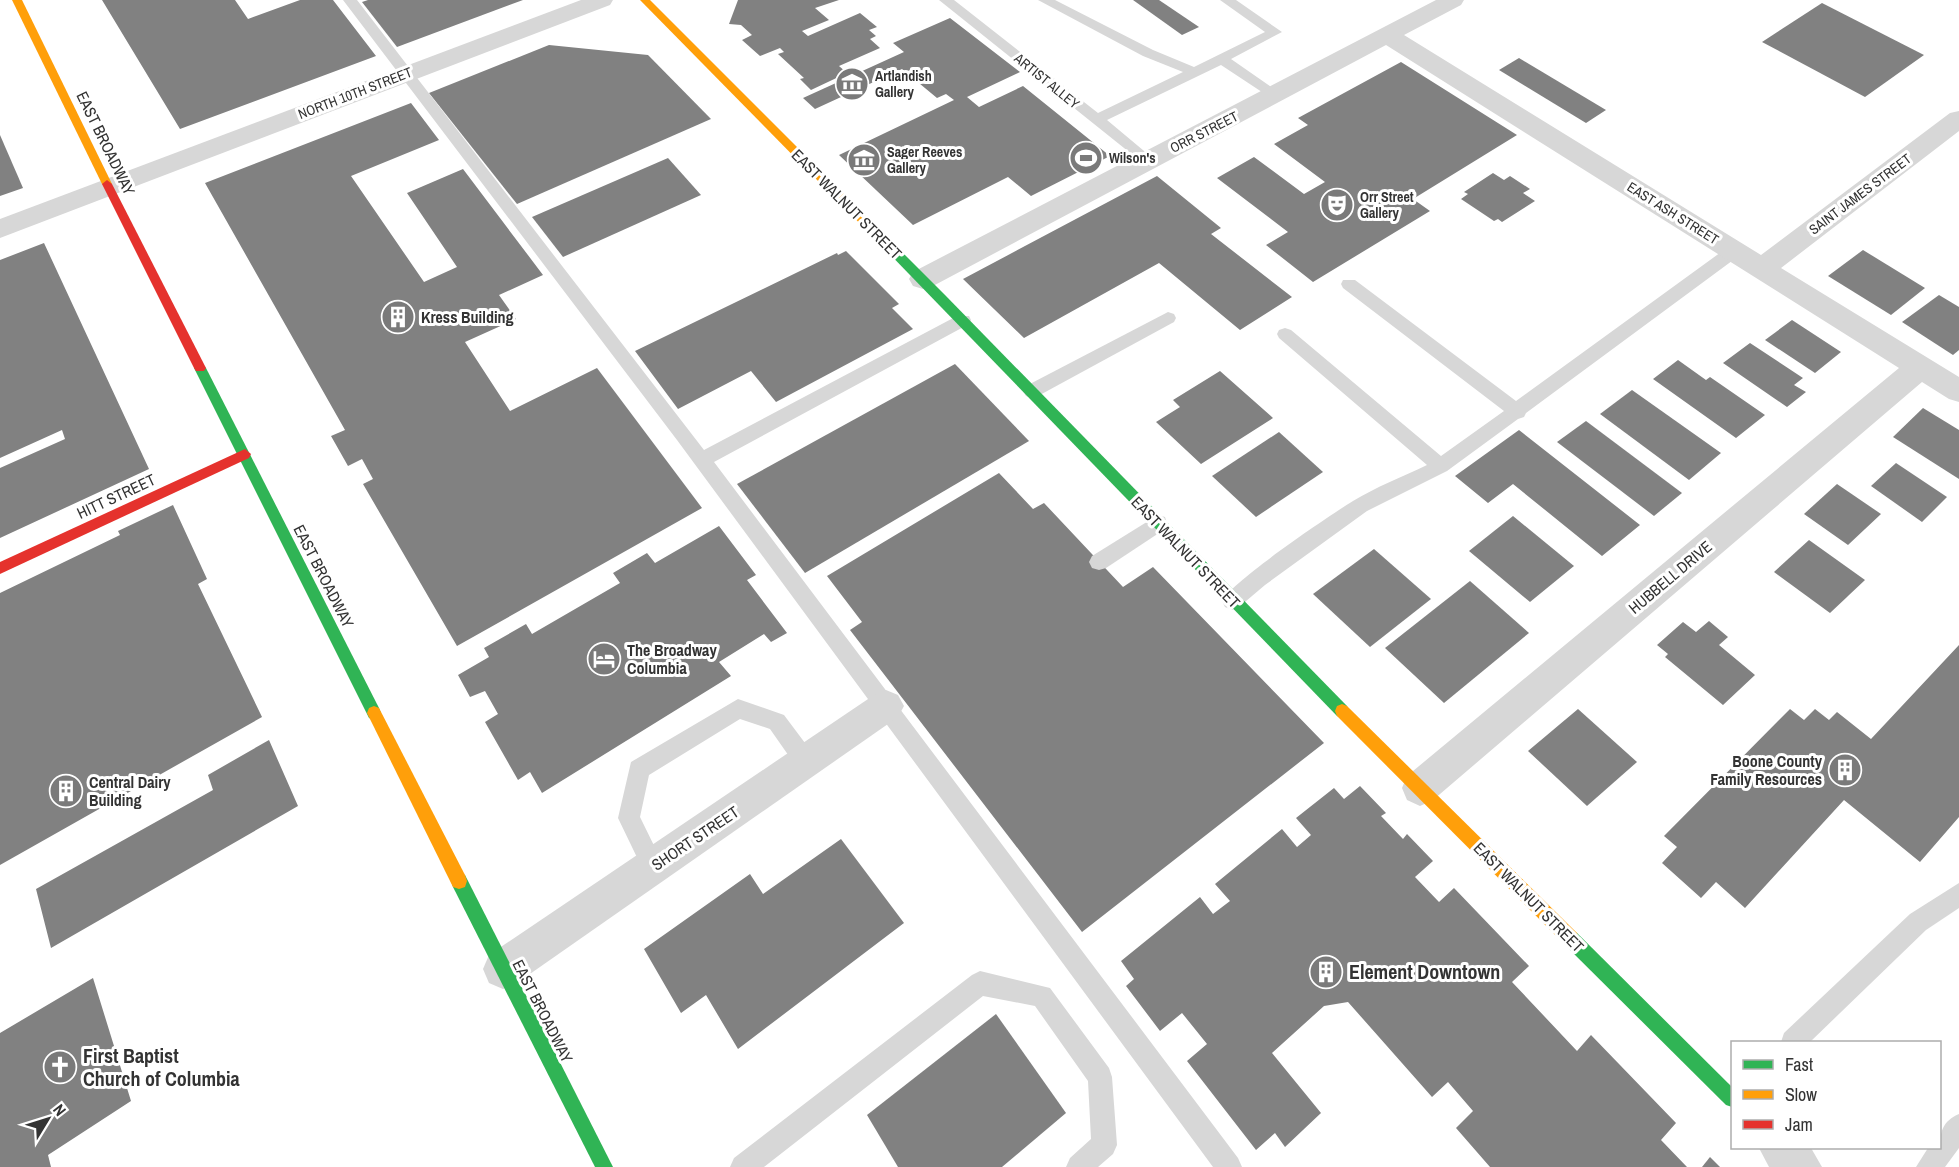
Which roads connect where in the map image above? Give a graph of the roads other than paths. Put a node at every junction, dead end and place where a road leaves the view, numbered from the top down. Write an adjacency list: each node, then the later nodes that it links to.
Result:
1 (17, 0): 17 (street, EAST BROADWAY)
2 (350, 0): 12 (lane)
3 (602, 0): 12 (street, NORTH 10TH STREET)
4 (645, 0): 21 (street, EAST WALNUT STREET)
5 (946, 0): 15 (lane, ARTIST ALLEY)
6 (1045, 0): 11 (lane)
7 (1227, 0): 10 (lane)
8 (1453, 0): 9 (street, ORR STREET)
9 (1387, 34): 13 (street, ORR STREET); 19 (street, EAST ASH STREET)
10 (1220, 58): 11 (lane); 13 (lane)
11 (1195, 72): 15 (lane)
12 (408, 74): 17 (street, NORTH 10TH STREET); 31 (lane)
13 (1276, 95): 16 (street, ORR STREET)
14 (1959, 119): 20 (street, SAINT JAMES STREET)
15 (1096, 120): 16 (lane, ARTIST ALLEY)
16 (1149, 161): 21 (street, ORR STREET)
17 (109, 187): 18 (street, NORTH 10TH STREET); 30 (street, EAST BROADWAY)
18 (0, 229)
19 (1734, 251): 20 (street, EAST ASH STREET); 29 (lane)
20 (1761, 269): 26 (street, EAST ASH STREET)
21 (923, 279): 24 (street, EAST WALNUT STREET)
22 (1349, 284): 29 (lane)
23 (1168, 318): 27 (lane)
24 (963, 320): 27 (street, EAST WALNUT STREET); 31 (lane)
25 (1285, 334): 32 (lane)
26 (1920, 367): 28 (street, EAST ASH STREET); 39 (street, HUBBELL DRIVE)
27 (1032, 391): 33 (street, EAST WALNUT STREET)
28 (1959, 391)
29 (1518, 412): 32 (lane)
30 (245, 454): 35 (street, HITT STREET); 42 (street, EAST BROADWAY)
31 (701, 460): 37 (lane)
32 (1441, 466): 36 (lane)
33 (1158, 523): 34 (lane); 36 (street, EAST WALNUT STREET)
34 (1099, 562)
35 (0, 568)
36 (1232, 601): 39 (street, EAST WALNUT STREET)
37 (886, 696): 38 (street, SHORT STREET); 50 (lane)
38 (806, 762): 40 (street, SHORT STREET); 40 (lane)
39 (1420, 788): 44 (street, EAST WALNUT STREET)
40 (653, 866): 42 (street, SHORT STREET)
41 (1959, 894): 43 (lane)
42 (503, 969): 47 (street, EAST BROADWAY)
43 (1794, 1041)
44 (1731, 1098)
45 (1959, 1127): 52 (lane)
46 (1782, 1149): 51 (street)
47 (604, 1167)
48 (743, 1167): 49 (lane)
49 (1079, 1167)
50 (1229, 1167)
51 (1800, 1167)
52 (1929, 1167)

